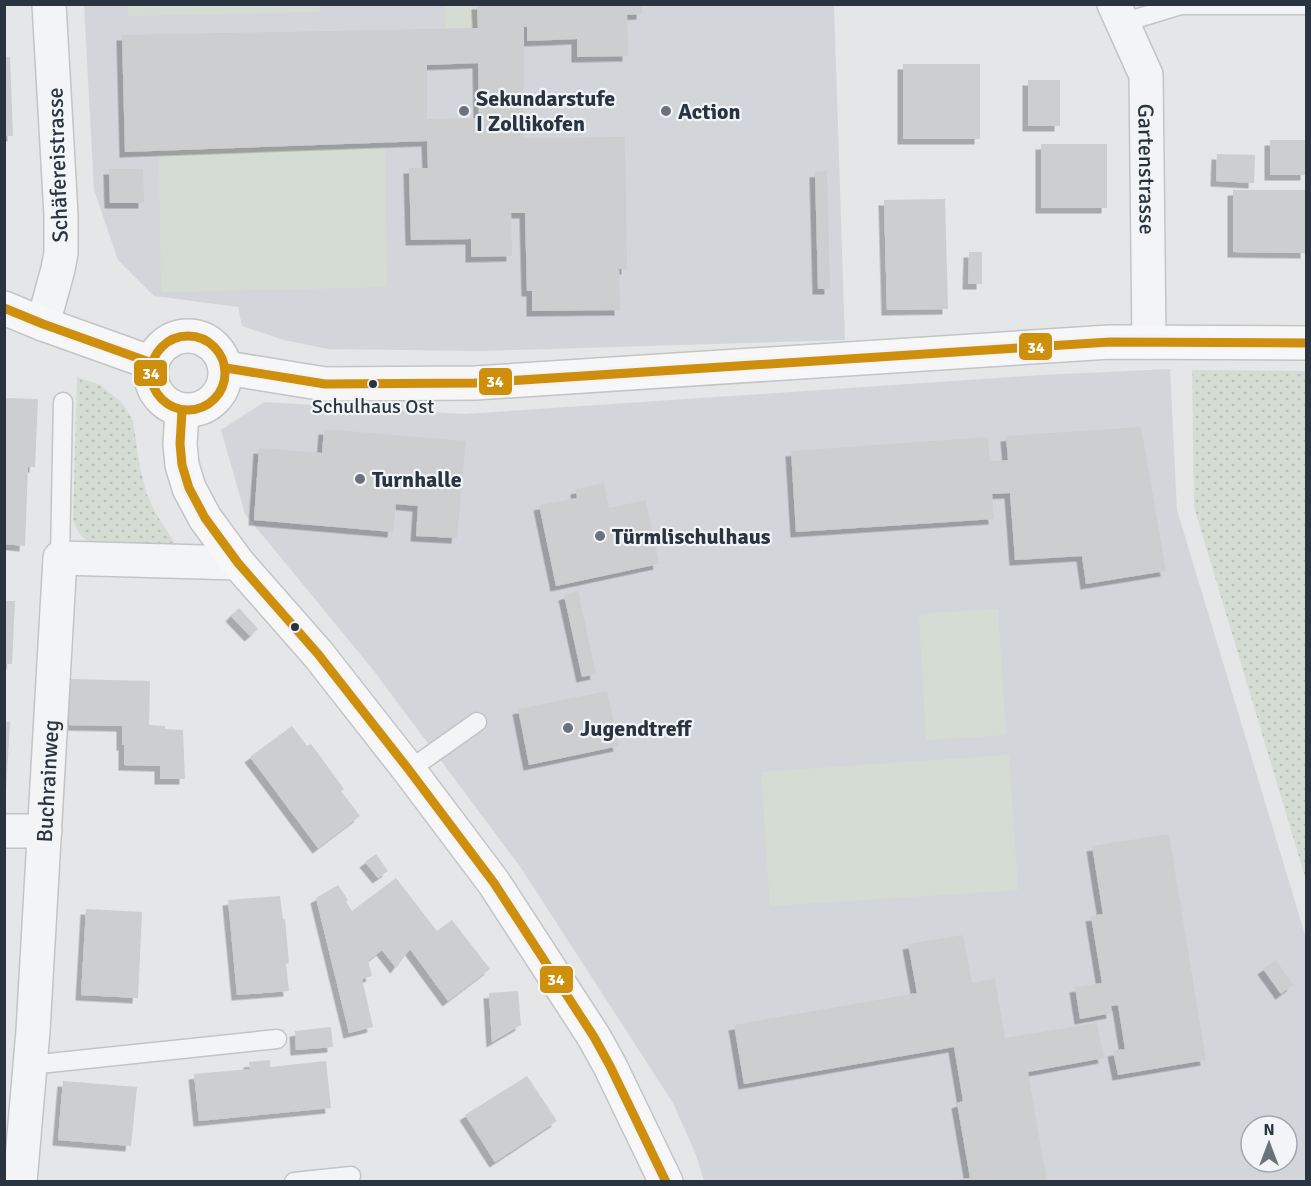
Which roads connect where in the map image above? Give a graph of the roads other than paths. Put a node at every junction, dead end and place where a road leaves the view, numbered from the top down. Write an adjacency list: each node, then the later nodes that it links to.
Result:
1 (49, 4): 5 (street, Schäfereistrasse)
2 (1306, 5): 3 (lane)
3 (1118, 14): 6 (street, Gartenstrasse)
4 (4, 308): 5 (street)
5 (43, 324): 8 (street)
6 (1149, 342): 7 (street); 9 (street)
7 (1306, 343)
8 (152, 363): 9 (street); 11 (street)
9 (226, 369): 11 (street)
10 (63, 402): 12 (lane)
11 (182, 411): 13 (street)
12 (60, 558): 13 (street); 17 (street, Buchrainweg)
13 (238, 563): 15 (street)
14 (477, 722): 15 (lane)
15 (409, 770): 24 (street)
16 (4, 831): 17 (street)
17 (45, 831): 19 (street, Buchrainweg)
18 (276, 1039): 19 (lane)
19 (30, 1065): 20 (street, Buchrainweg)
20 (15, 1119): 22 (street, Buchrainweg)
21 (351, 1176): 23 (lane)
22 (20, 1182)
23 (294, 1182)
24 (666, 1182)

